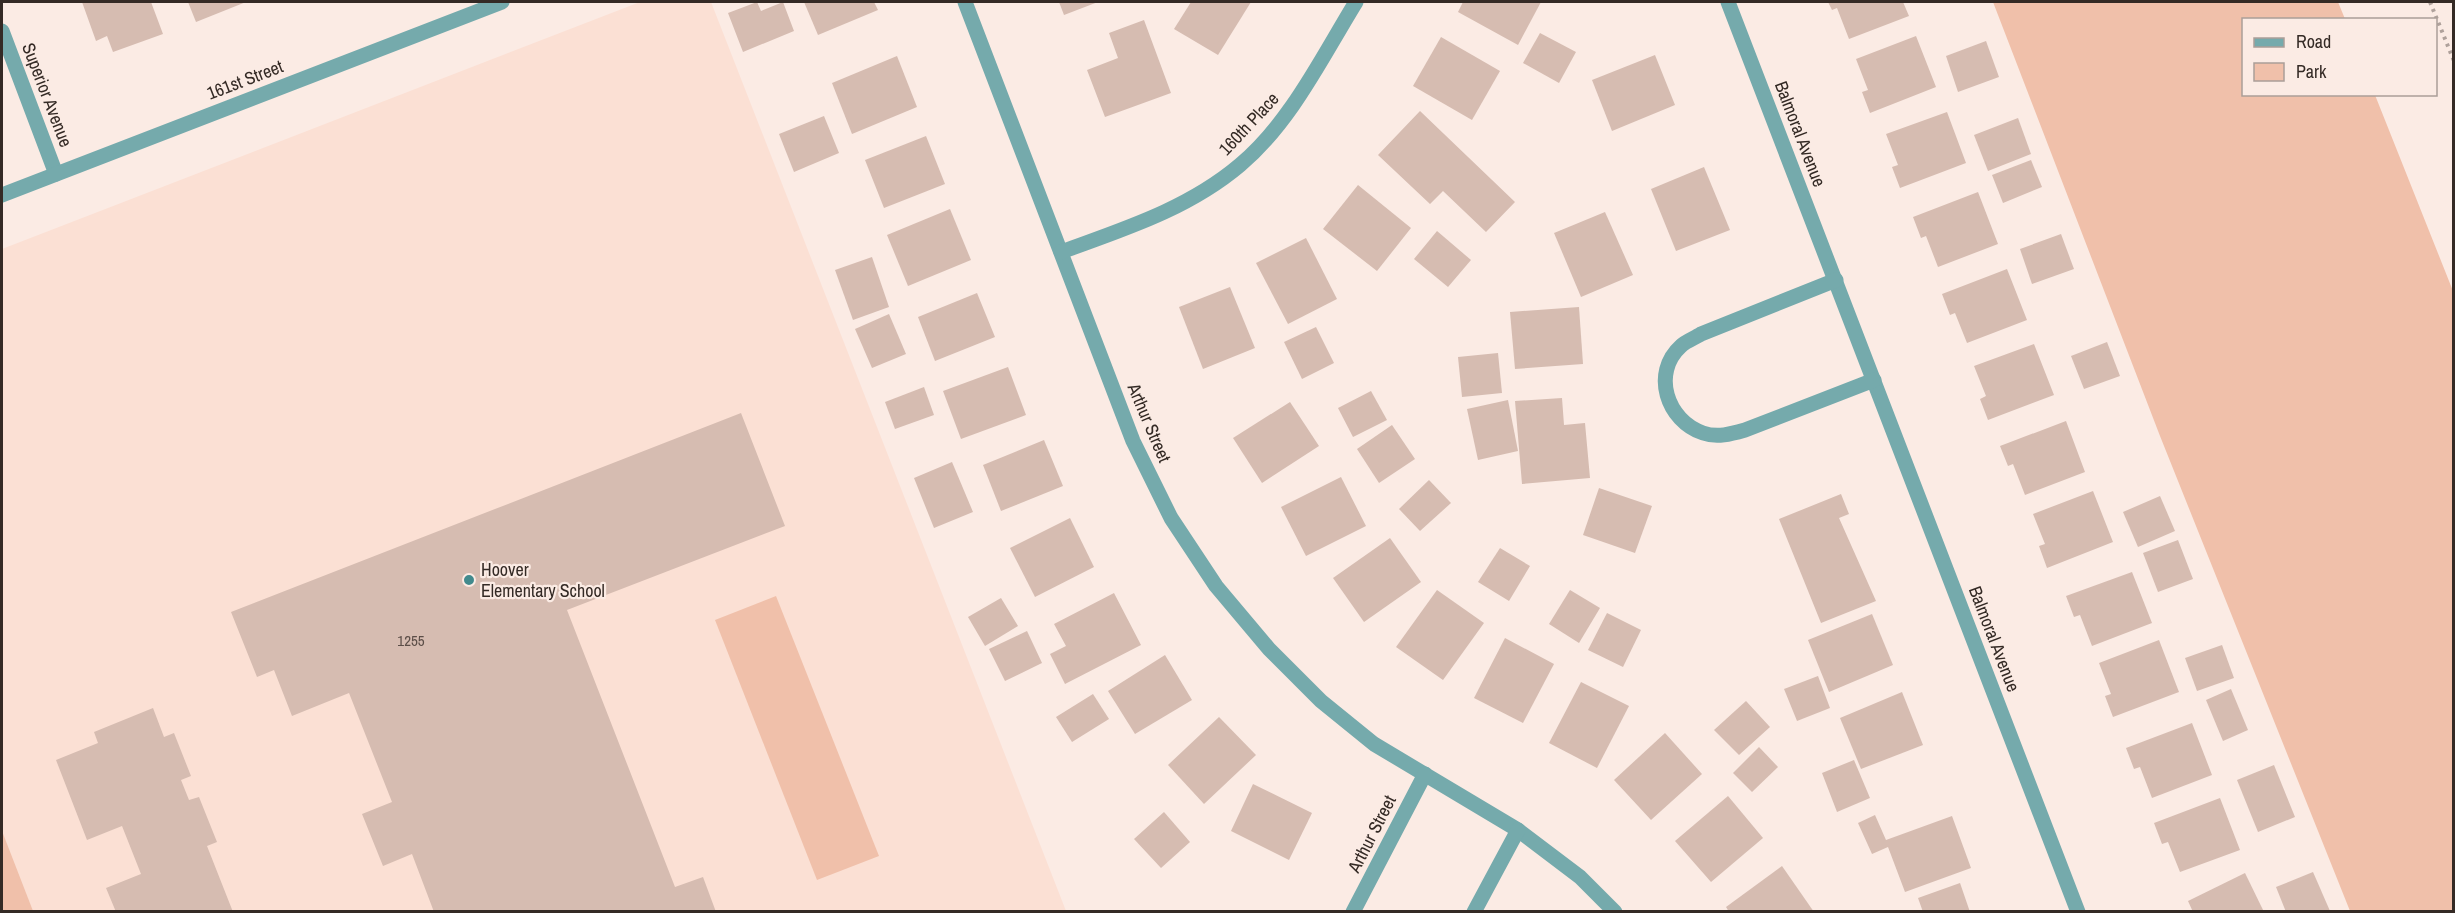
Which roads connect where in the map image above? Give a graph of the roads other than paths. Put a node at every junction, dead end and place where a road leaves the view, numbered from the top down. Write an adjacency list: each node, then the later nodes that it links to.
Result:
1 (502, 2): 6 (street, 161st Street)
2 (966, 2): 8 (street, Arthur Street)
3 (1356, 2): 8 (street, 160th Place)
4 (1728, 2): 9 (street, Balmoral Avenue)
5 (2, 31): 6 (street, Superior Avenue)
6 (56, 174): 7 (street, 161st Street)
7 (2, 195)
8 (1061, 252): 11 (street, Arthur Street)
9 (1836, 280): 10 (street, Balmoral Avenue); 10 (street)
10 (1874, 380): 16 (street, Balmoral Avenue)
11 (1425, 774): 12 (street, Arthur Street); 13 (street, Arthur Street)
12 (1518, 830): 14 (street); 15 (street, Arthur Street)
13 (1353, 912)
14 (1474, 912)
15 (1615, 912)
16 (2078, 912)

